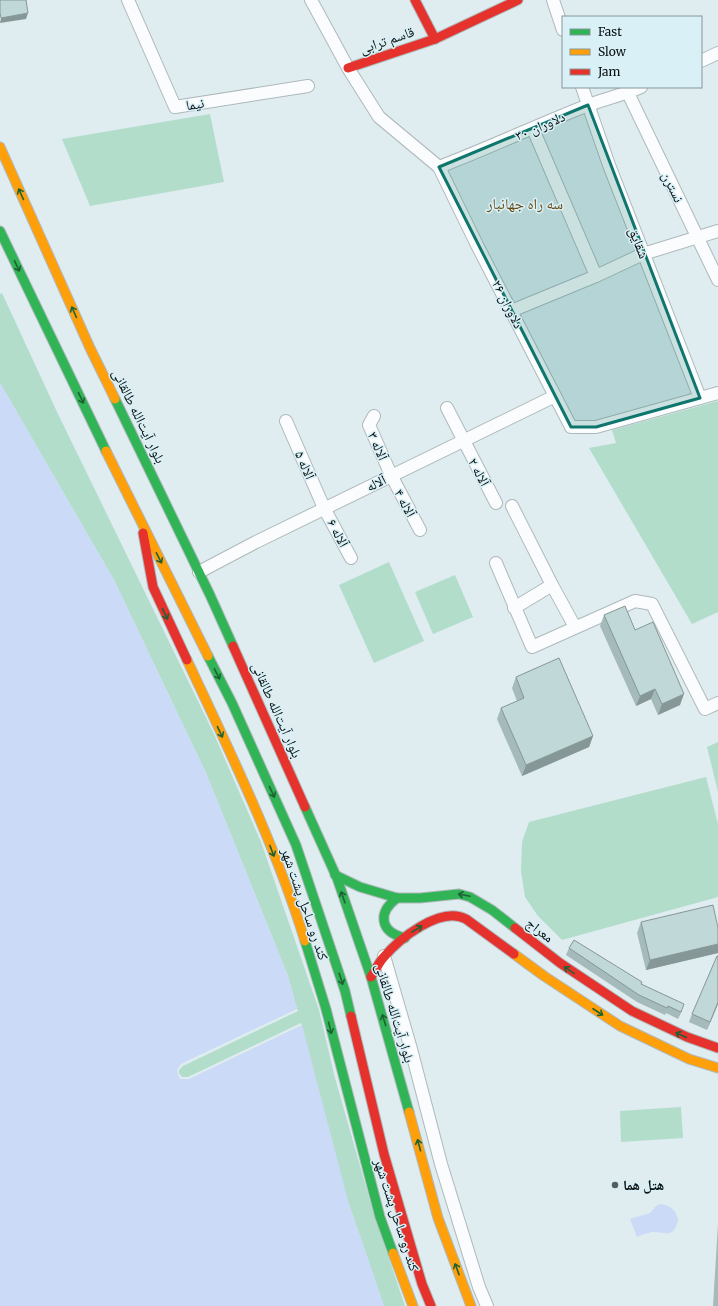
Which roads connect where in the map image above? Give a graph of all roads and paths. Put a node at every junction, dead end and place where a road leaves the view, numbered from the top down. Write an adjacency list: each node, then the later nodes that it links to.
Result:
1 (128, 0): 11 (street, نیما)
2 (311, 0): 10 (street, دلاوران ۲۶)
3 (415, 0): 7 (main road)
4 (518, 0): 7 (main road, قاسم ترابی)
5 (553, 0): 6 (street)
6 (562, 27)
7 (435, 39): 10 (main road, قاسم ترابی)
8 (718, 53): 9 (street)
9 (702, 61)
10 (348, 68): 18 (street, دلاوران ۲۶)
11 (308, 86)
12 (582, 88): 15 (street, شقایق)
13 (639, 88): 14 (street, دلاوران ۳۰)
14 (628, 93): 15 (street, دلاوران ۳۰); 21 (street, نسترن)
15 (588, 105): 16 (street, دلاوران ۳۰); 22 (street, شقایق)
16 (533, 129): 18 (street, دلاوران ۳۰); 23 (street)
17 (0, 147): 26 (main road, بلوار آیت‌الله طالقانی, one-way to 17)
18 (439, 167): 25 (street, دلاوران ۲۶)
19 (0, 231): 27 (main road, one-way to 27)
20 (718, 231): 21 (street)
21 (697, 238): 22 (street); 24 (street, نسترن)
22 (643, 254): 23 (street); 30 (street, شقایق)
23 (596, 276): 25 (street)
24 (718, 280)
25 (511, 311): 29 (street, دلاوران ۲۶)
26 (90, 348): 27 (main road); 34 (main road, بلوار آیت‌الله طالقانی)
27 (64, 363): 37 (main road, one-way to 37)
28 (718, 393): 30 (street, دلاوران ۲۶)
29 (555, 396): 30 (street, دلاوران ۲۶); 38 (street, آلاله)
30 (700, 398)
31 (103, 402): 34 (main road)
32 (94, 407): 37 (main road)
33 (447, 408): 38 (street, آلاله ۲)
34 (120, 412): 47 (main road, بلوار آیت‌الله طالقانی)
35 (374, 416): 39 (street, آلاله ۳)
36 (286, 421): 42 (street, آلاله ۵)
37 (94, 425): 43 (main road)
38 (462, 441): 39 (street, آلاله); 40 (street, آلاله ۲)
39 (391, 476): 42 (street, آلاله); 44 (street, آلاله ۴)
40 (496, 503)
41 (512, 506): 48 (street)
42 (324, 508): 45 (street, آلاله ۶); 47 (street, آلاله)
43 (141, 523): 59 (main road, کند رو ساحل پشت شهر, one-way to 59); 60 (main road, one-way to 60)
44 (420, 530)
45 (351, 558)
46 (496, 563): 49 (street)
47 (199, 572): 52 (main road, بلوار آیت‌الله طالقانی)
48 (552, 585): 49 (street); 50 (street)
49 (514, 608): 50 (street)
50 (575, 628): 51 (street)
51 (718, 703)
52 (335, 875): 53 (main road, معراج); 56 (main road, بلوار آیت‌الله طالقانی, one-way to 52)
53 (397, 898): 54 (main road); 57 (main road, معراج, one-way to 53)
54 (405, 938): 55 (main road); 58 (main road, one-way to 58)
55 (384, 956): 56 (main road); 62 (street)
56 (371, 977): 61 (main road, بلوار آیت‌الله طالقانی, one-way to 56)
57 (718, 1048)
58 (718, 1068)
59 (413, 1306)
60 (431, 1306)
61 (471, 1306)
62 (487, 1306)

